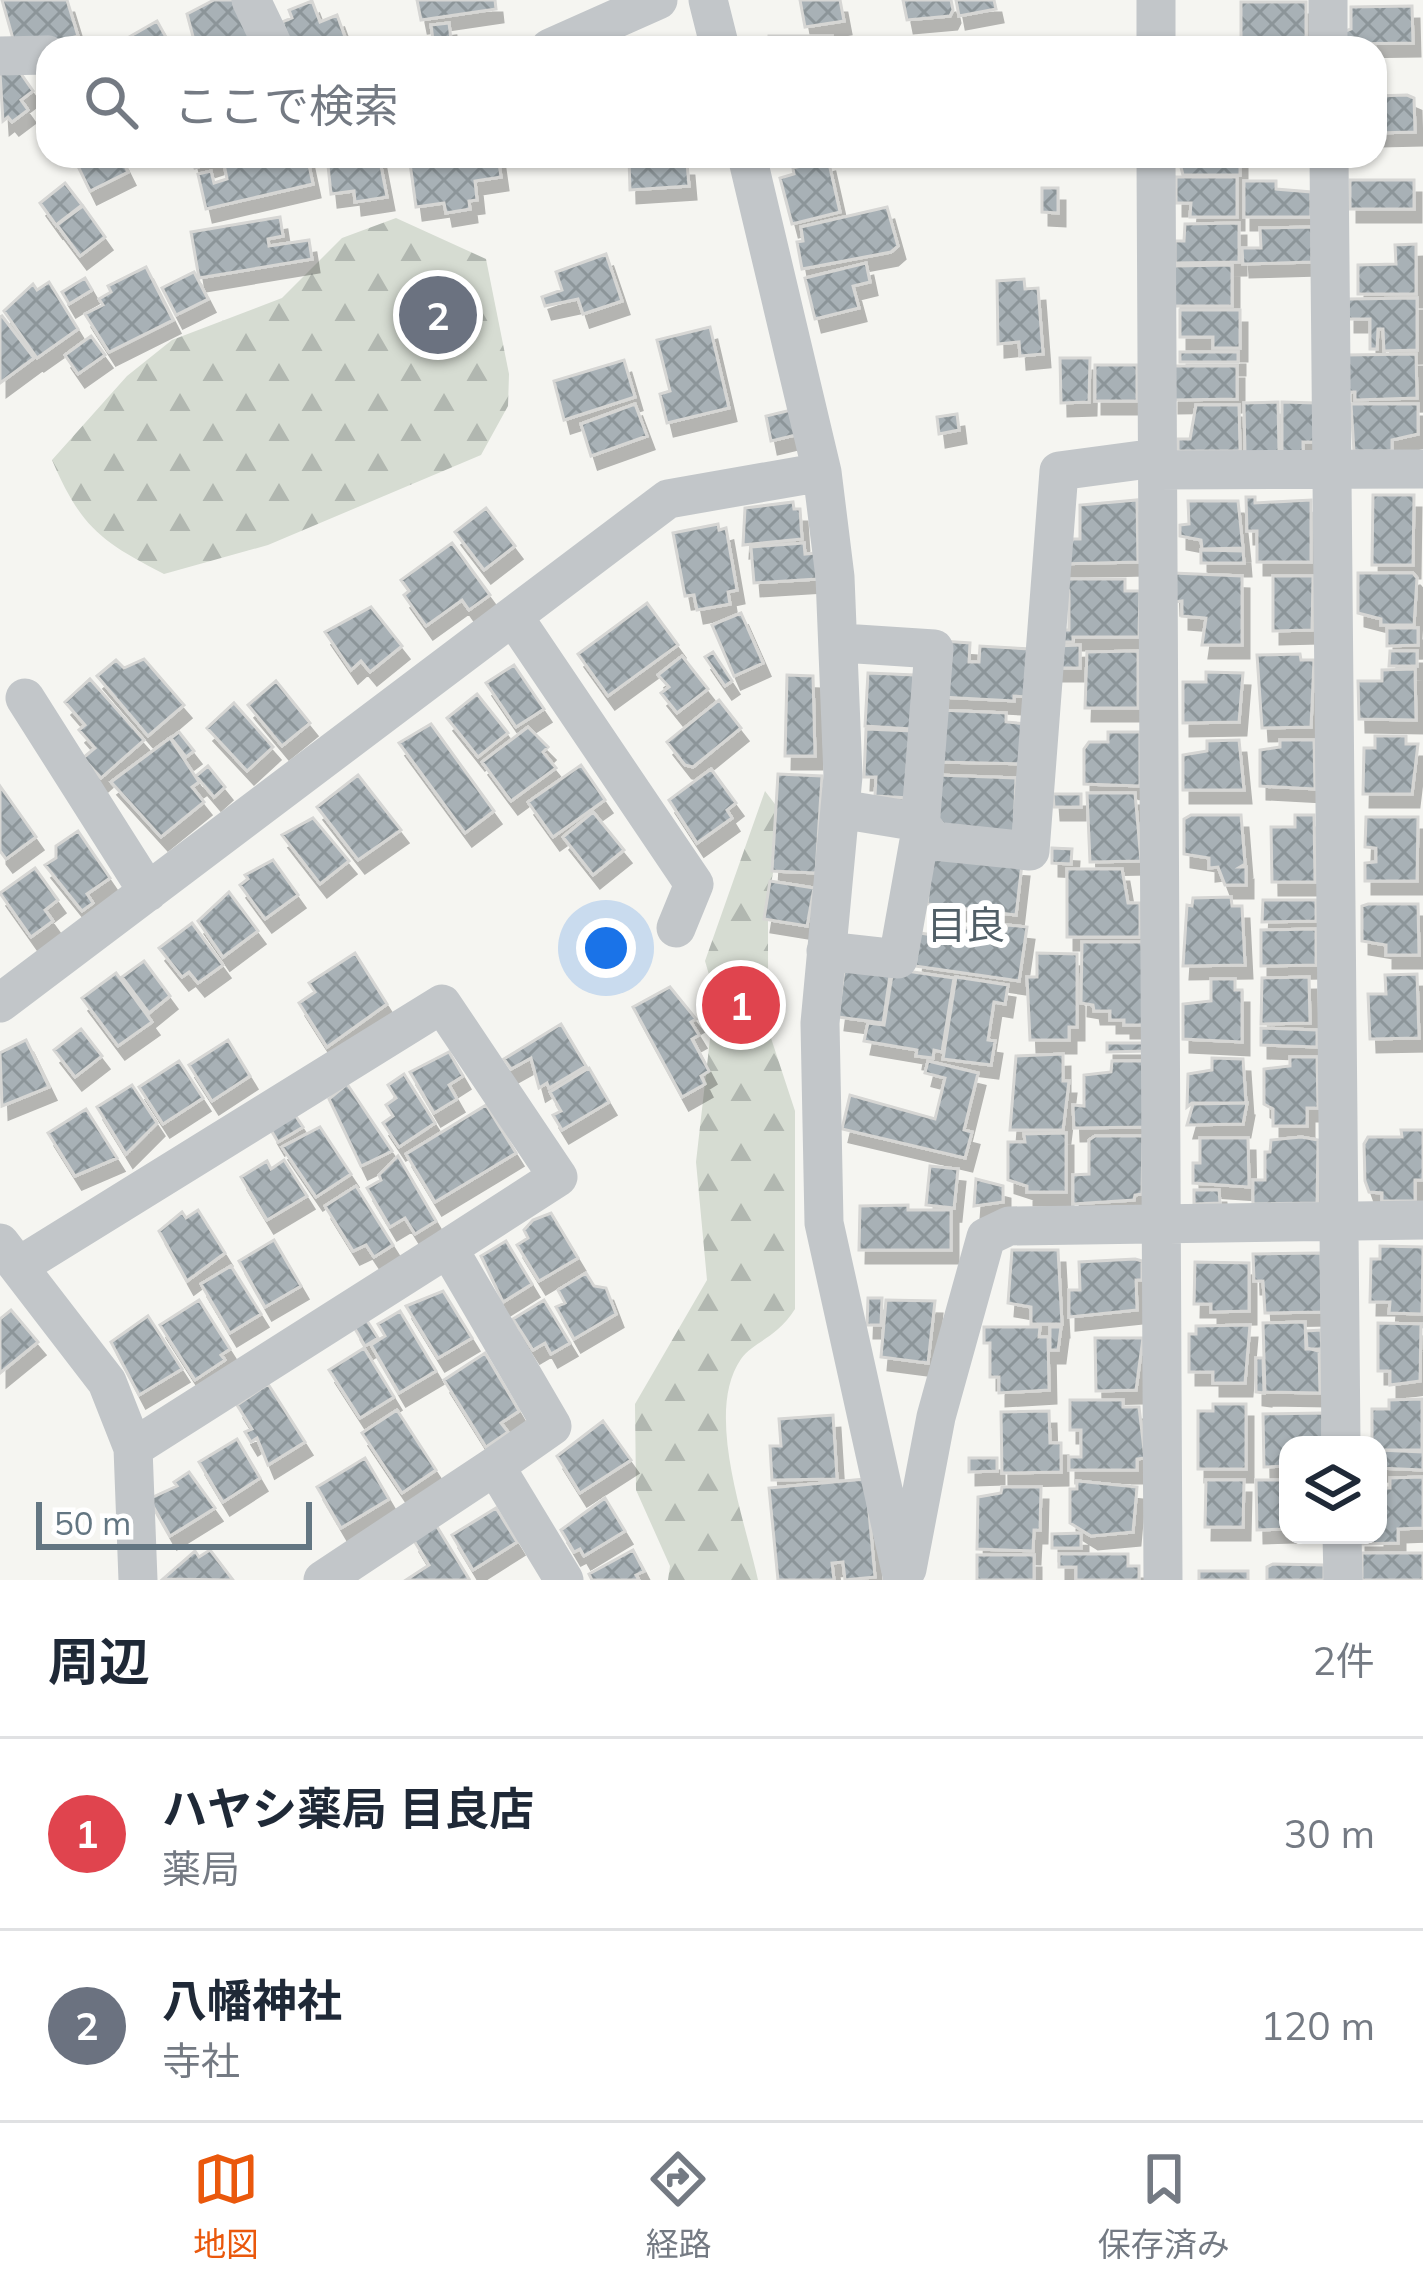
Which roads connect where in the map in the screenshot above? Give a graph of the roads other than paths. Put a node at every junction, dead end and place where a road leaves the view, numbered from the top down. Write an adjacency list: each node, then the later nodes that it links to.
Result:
1 (251, 0): 6 (street)
2 (658, 0): 7 (street)
3 (708, 0): 8 (street)
4 (1156, 0): 9 (street)
5 (1328, 0): 10 (street)
6 (268, 36)
7 (577, 36)
8 (717, 36)
9 (1156, 36)
10 (1328, 36)
11 (36, 55): 12 (street)
12 (0, 56)
13 (750, 168): 19 (street)
14 (1156, 168): 16 (street)
15 (1329, 168): 17 (street)
16 (1156, 464): 17 (street); 24 (street); 31 (street)
17 (1331, 469): 18 (street); 30 (street)
18 (1423, 469)
19 (822, 472): 20 (street); 21 (street)
20 (513, 616): 25 (street); 26 (street)
21 (842, 643): 23 (street); 24 (street)
22 (25, 698): 25 (street)
23 (840, 809): 24 (street); 27 (street)
24 (919, 822): 27 (street)
25 (148, 892): 28 (street)
26 (676, 928)
27 (826, 951): 41 (street)
28 (0, 1003)
29 (1423, 1220): 30 (street)
30 (1338, 1223): 31 (street); 34 (street)
31 (1160, 1225): 41 (street); 42 (street)
32 (448, 1248): 33 (street); 35 (street); 36 (street)
33 (9, 1254): 35 (street)
34 (1341, 1436)
35 (133, 1448): 38 (street)
36 (495, 1466): 39 (street); 40 (street)
37 (1342, 1544): 43 (street)
38 (138, 1580)
39 (323, 1580)
40 (564, 1580)
41 (904, 1580)
42 (1163, 1580)
43 (1342, 1580)

